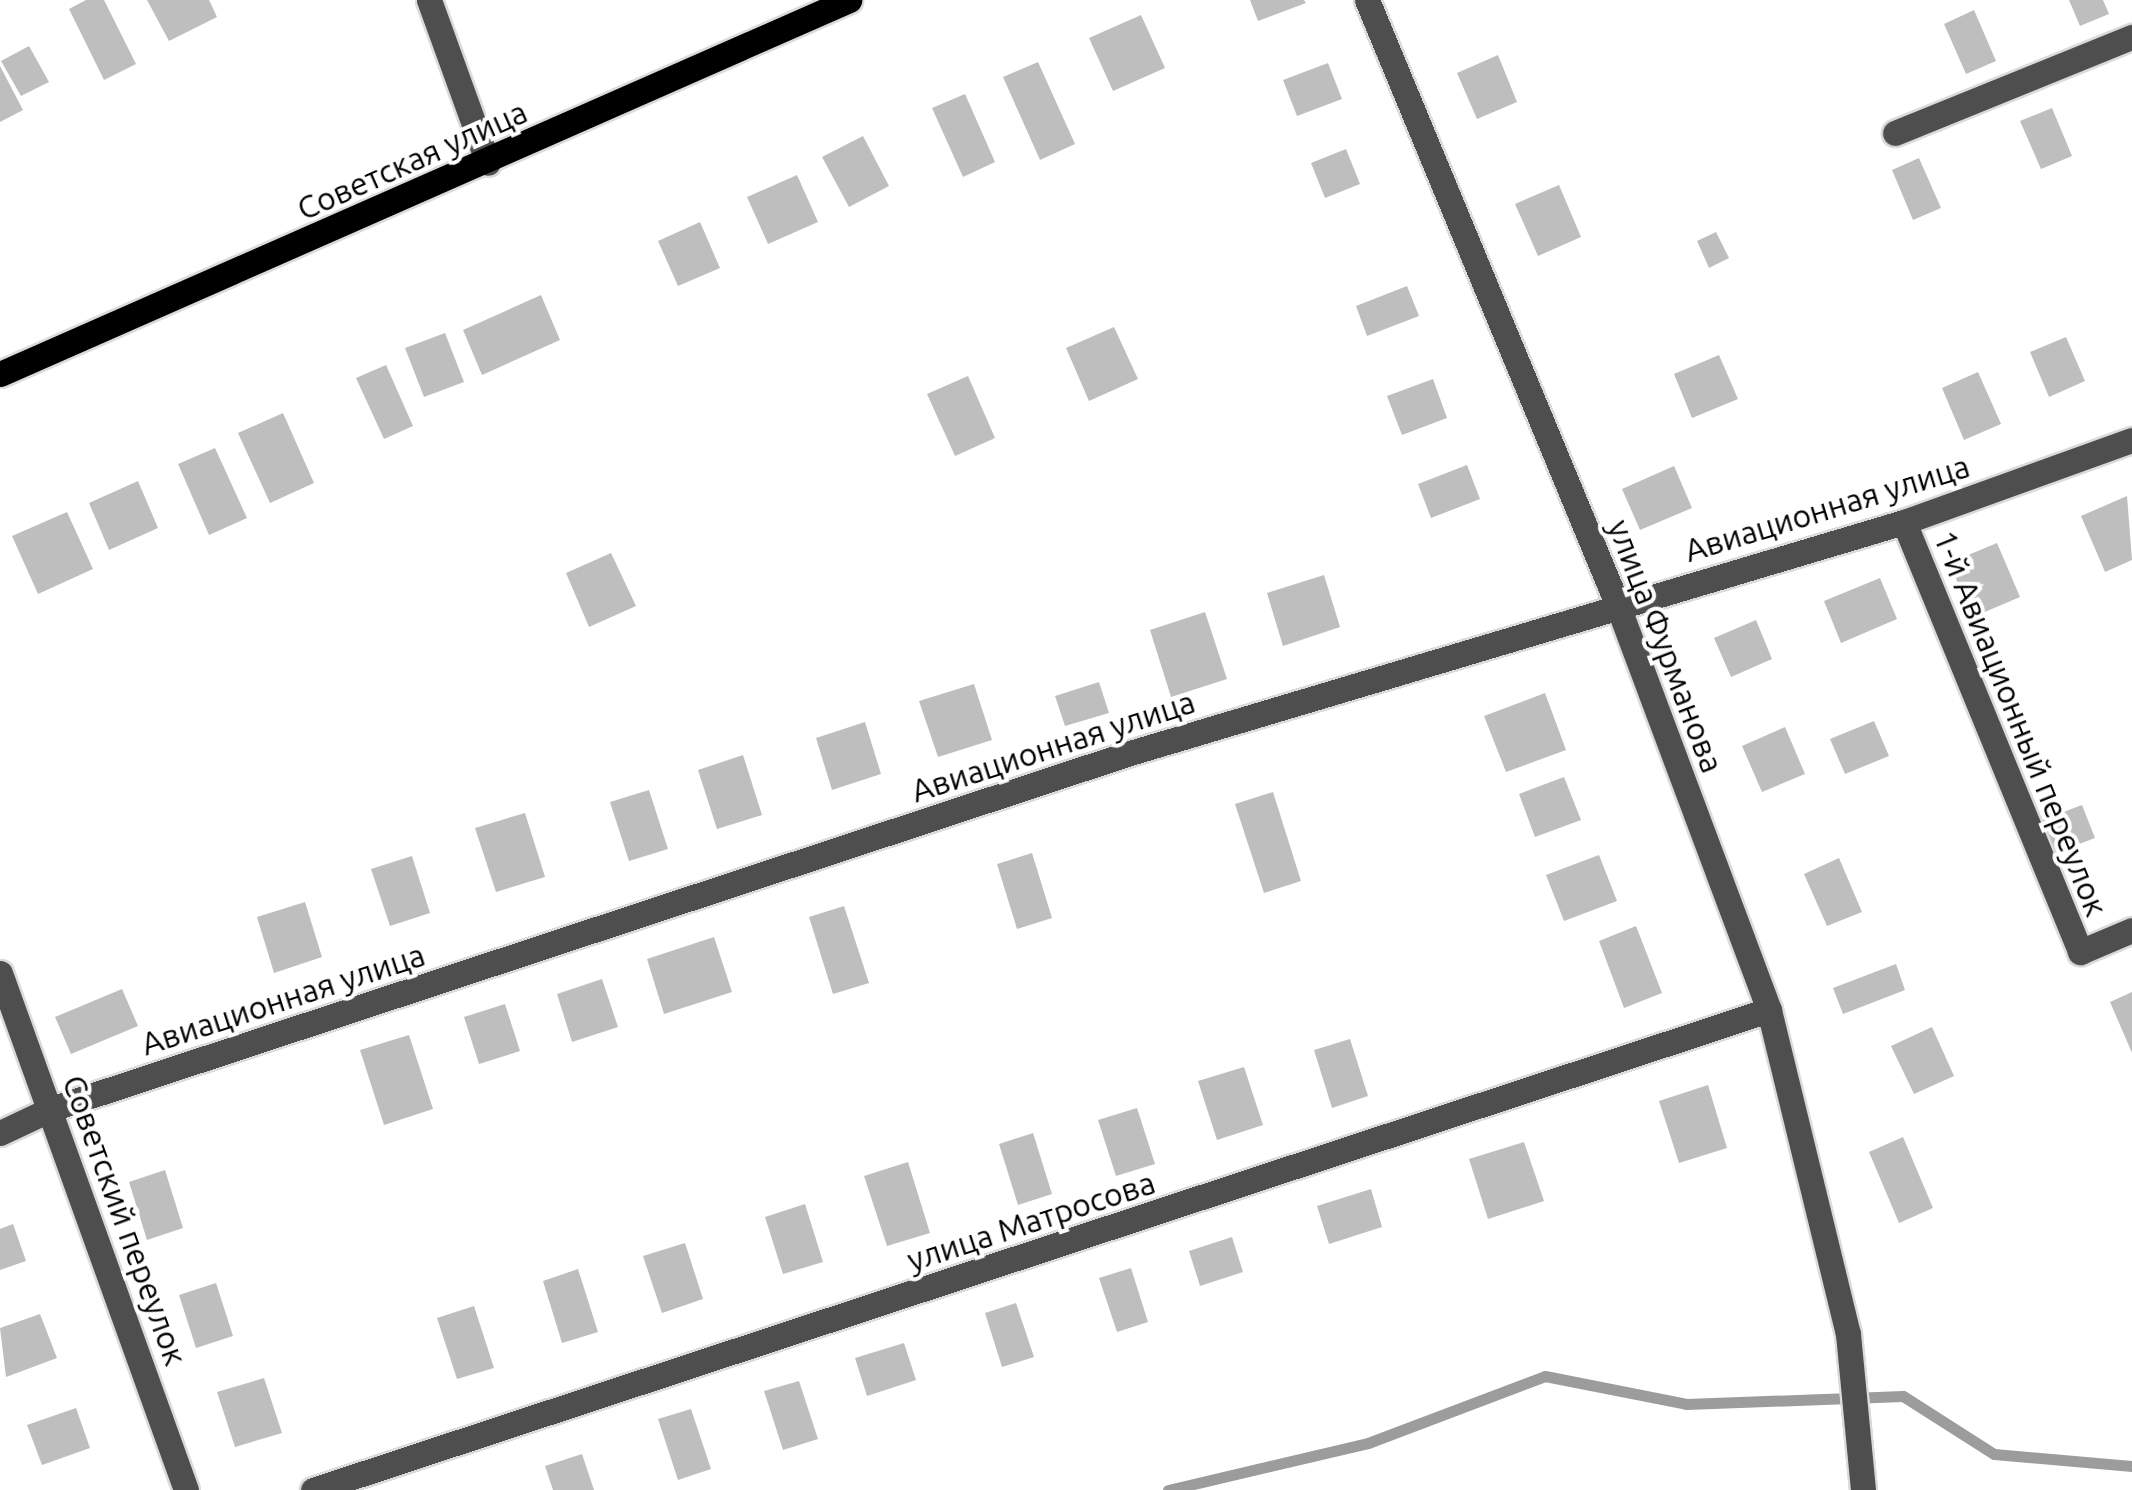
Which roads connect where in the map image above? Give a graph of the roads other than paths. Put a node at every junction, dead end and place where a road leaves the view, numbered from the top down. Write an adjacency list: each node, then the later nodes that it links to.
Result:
1 (429, 0): 6 (street)
2 (849, 0): 6 (main road, Советская улица)
3 (1367, 0): 10 (street, улица Фурманова)
4 (2132, 37): 5 (street)
5 (1895, 132)
6 (488, 163): 7 (main road, Советская улица)
7 (0, 374)
8 (2132, 440): 9 (street, Авиационная улица)
9 (1904, 522): 10 (street, Авиационная улица); 11 (street, 1-й Авиационный переулок)
10 (1618, 606): 13 (street, улица Фурманова); 14 (street, Авиационная улица)
11 (2132, 930)
12 (0, 973): 14 (street, Советский переулок)
13 (1768, 1010): 17 (street, улица Матросова); 18 (street, улица Фурманова)
14 (51, 1109): 15 (street, Авиационная улица); 16 (street, Советский переулок)
15 (0, 1133)
16 (186, 1490)
17 (314, 1490)
18 (1863, 1490)

